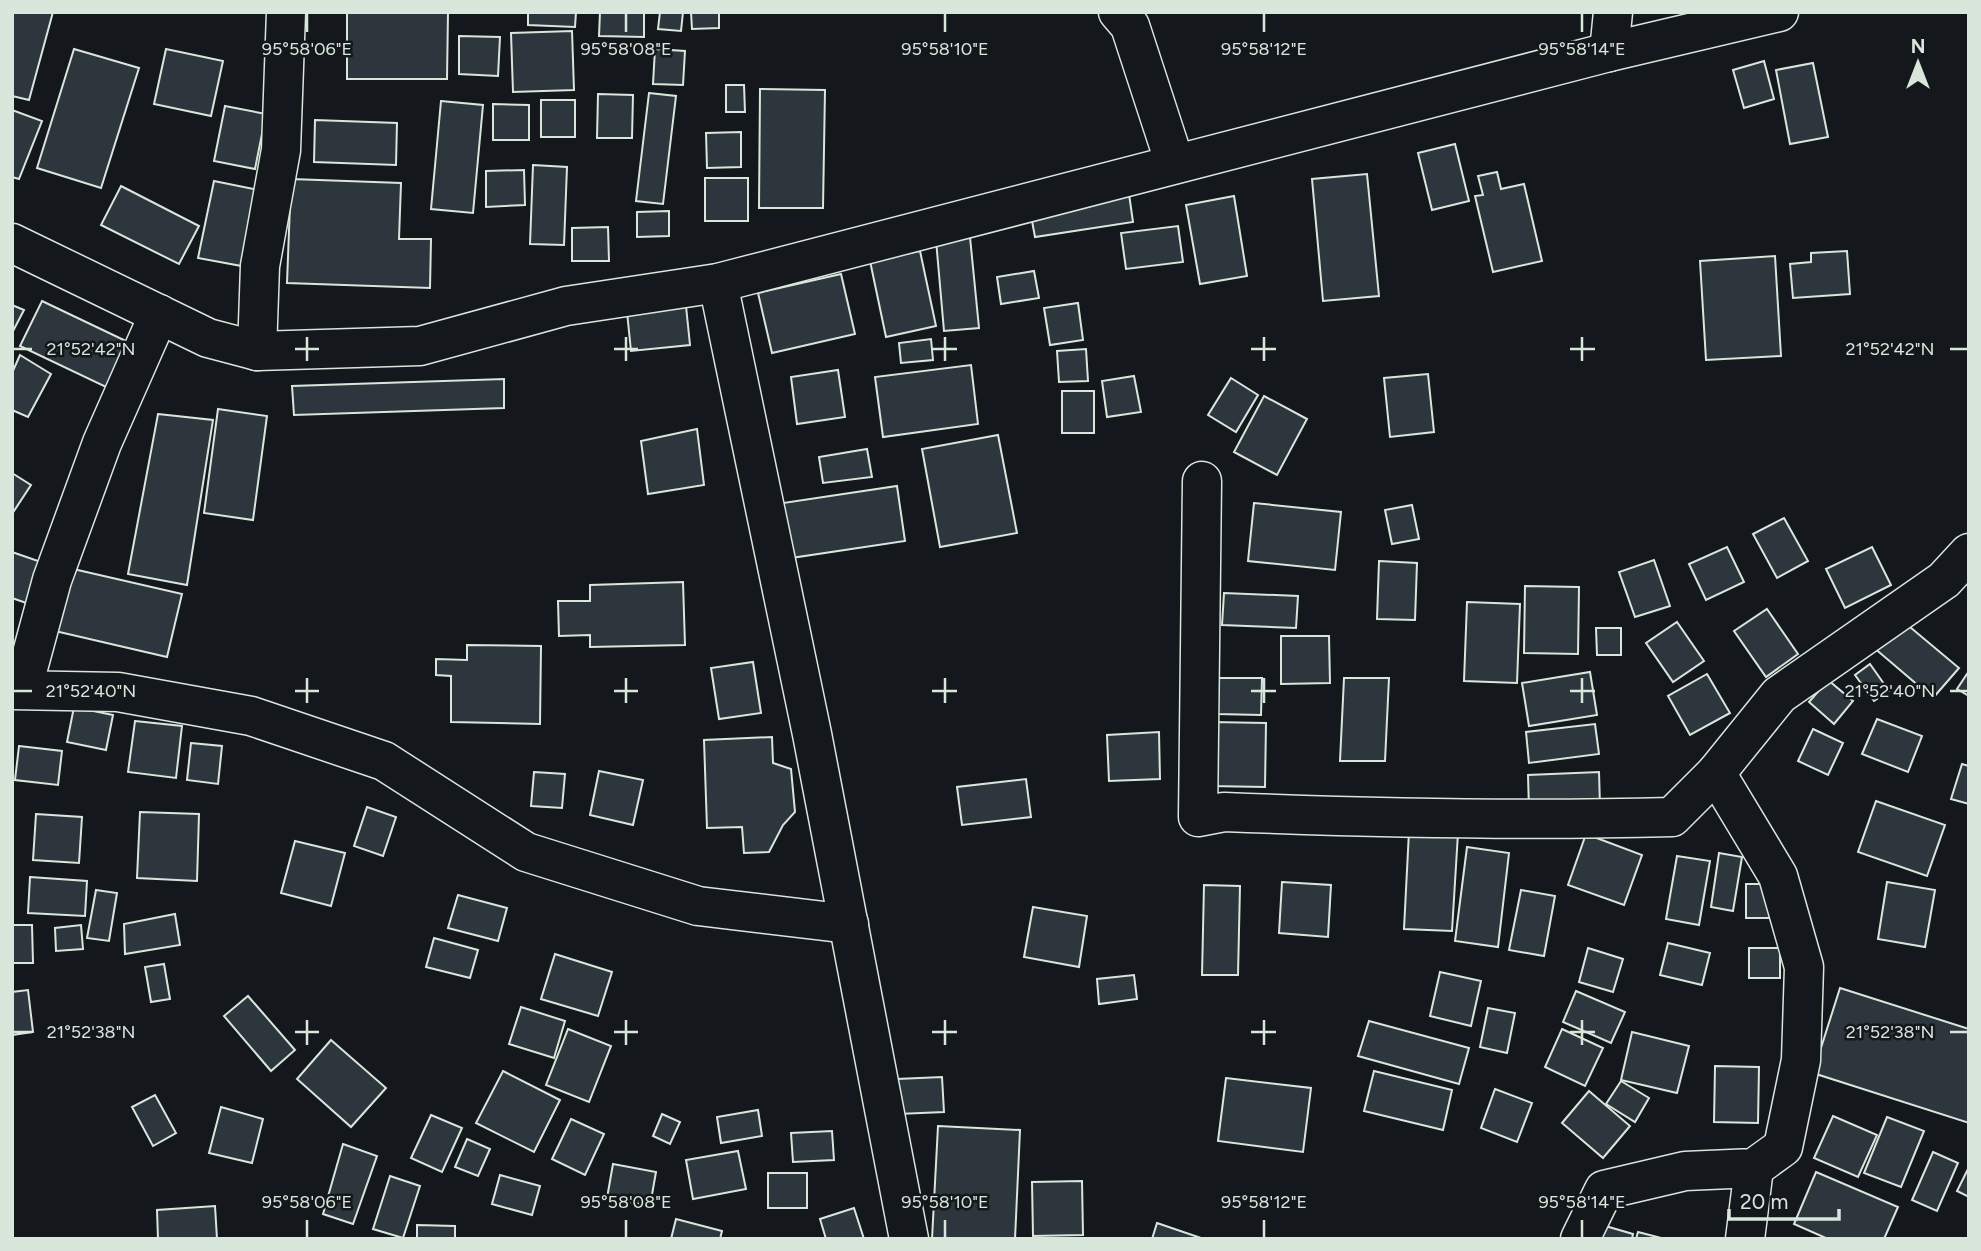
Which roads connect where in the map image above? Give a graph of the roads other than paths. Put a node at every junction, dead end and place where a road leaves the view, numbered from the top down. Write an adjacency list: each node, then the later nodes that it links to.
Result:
1 (286, 12): 10 (street)
2 (1118, 12): 6 (street)
3 (1613, 12): 5 (street)
4 (1779, 12): 5 (street)
5 (1609, 52): 6 (street)
6 (1175, 164): 8 (street)
7 (12, 243): 9 (street)
8 (718, 284): 10 (street); 16 (street)
9 (159, 314): 10 (street); 13 (street)
10 (257, 351)
11 (1202, 481): 15 (street)
12 (1969, 552): 15 (street)
13 (12, 682)
14 (12, 690): 16 (street)
15 (1716, 773): 17 (street)
16 (849, 924): 18 (street)
17 (1754, 1168): 19 (street); 20 (street)
18 (909, 1239)
19 (1580, 1239)
20 (1745, 1239)

